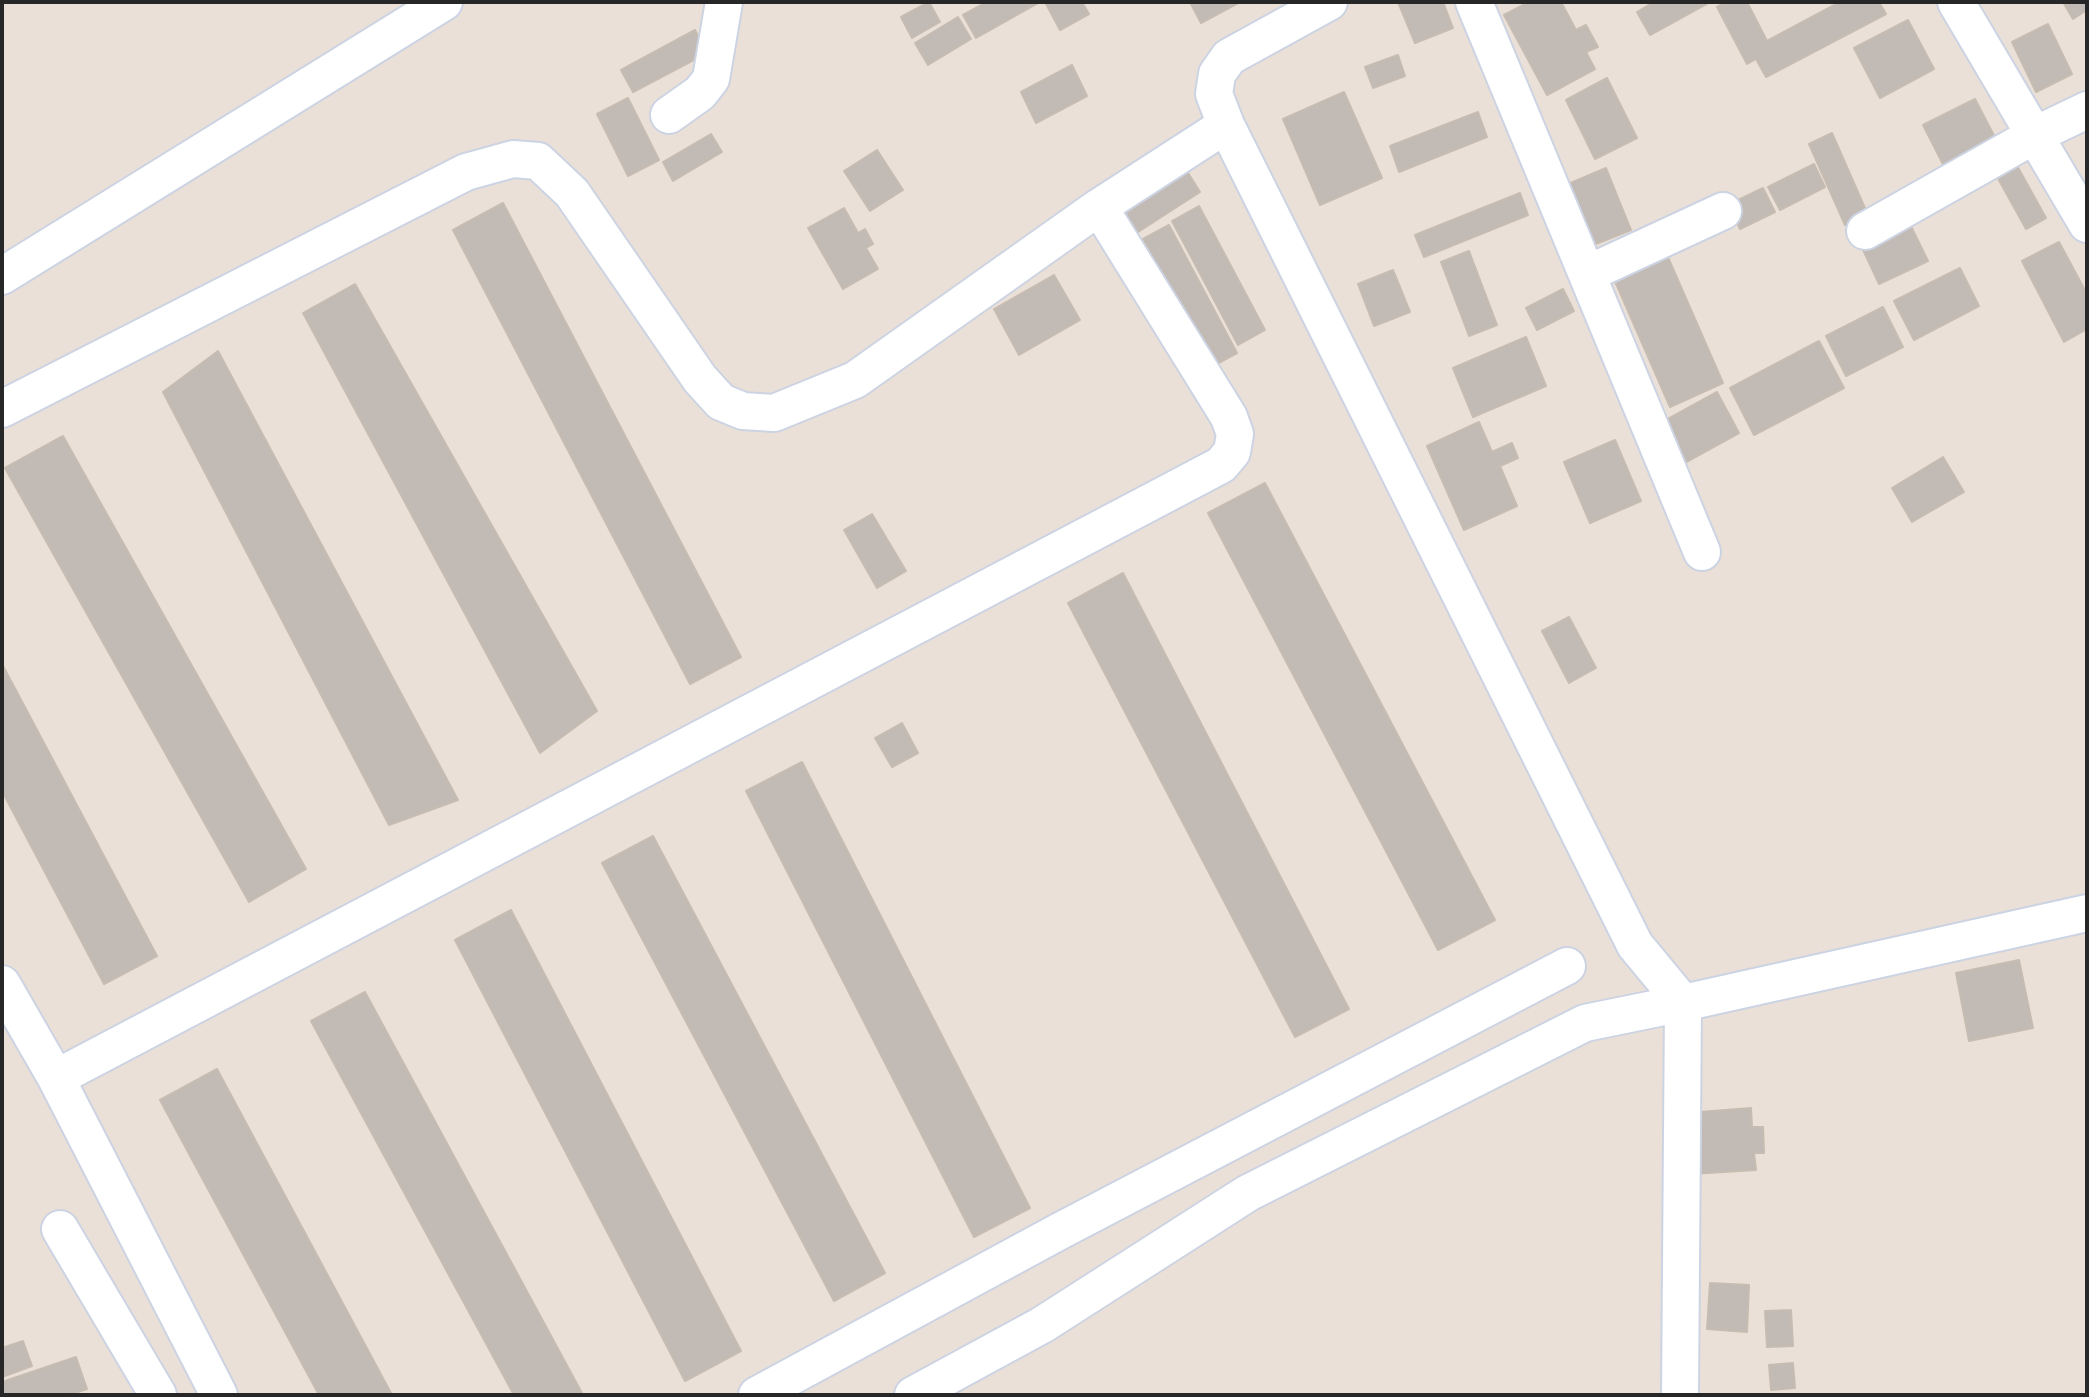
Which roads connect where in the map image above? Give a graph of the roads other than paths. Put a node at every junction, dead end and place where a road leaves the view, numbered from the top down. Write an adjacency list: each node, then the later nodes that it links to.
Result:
1 (444, 2): 15 (street)
2 (724, 2): 7 (street)
3 (1329, 2): 8 (street)
4 (1474, 2): 14 (street)
5 (1956, 2): 9 (street)
6 (2087, 110): 9 (street)
7 (669, 115)
8 (1226, 125): 10 (street); 21 (street)
9 (2035, 135): 12 (street); 13 (street)
10 (1099, 207): 16 (street); 22 (street)
11 (1723, 211): 14 (street)
12 (2087, 224)
13 (1865, 231)
14 (1587, 274): 17 (street)
15 (2, 276)
16 (2, 409)
17 (1702, 552)
18 (2087, 913): 21 (street)
19 (1567, 966): 26 (street)
20 (2, 984): 22 (street)
21 (1683, 1003): 27 (street); 28 (street)
22 (56, 1078): 25 (street)
23 (60, 1229): 24 (street)
24 (158, 1395)
25 (219, 1395)
26 (757, 1395)
27 (913, 1395)
28 (1680, 1395)

